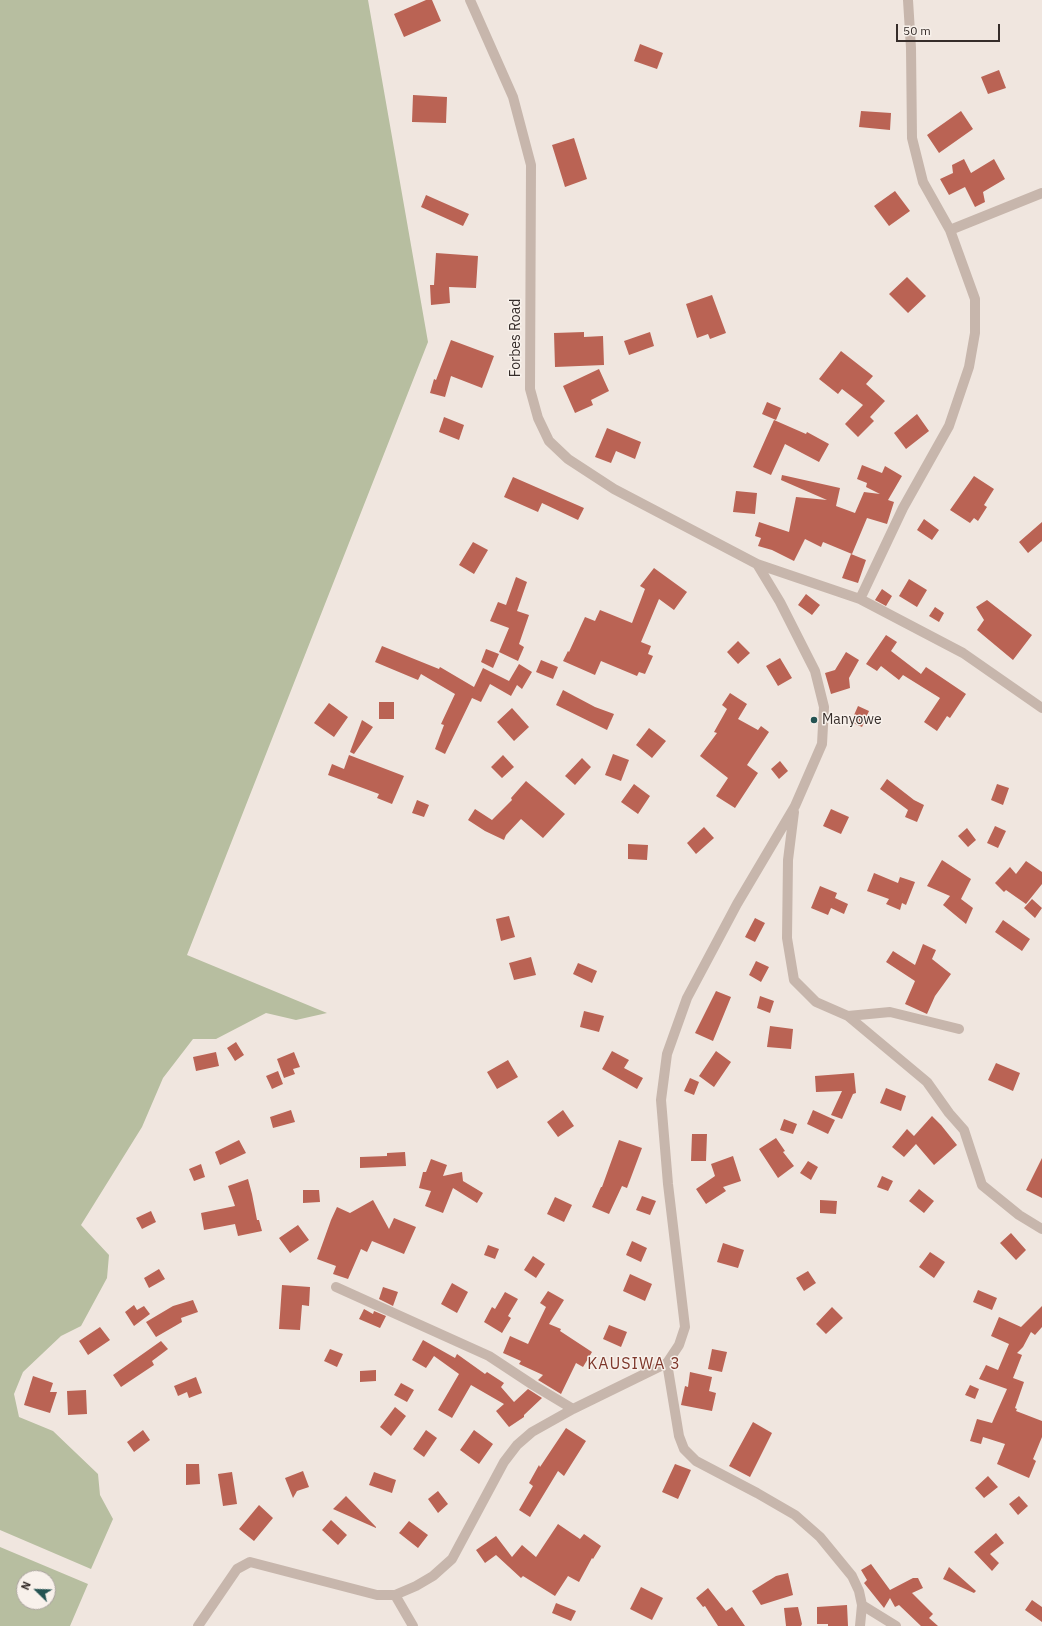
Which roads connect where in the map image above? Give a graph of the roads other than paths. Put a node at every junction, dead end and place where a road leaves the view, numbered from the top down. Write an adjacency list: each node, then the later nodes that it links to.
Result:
1 (470, 0): 5 (street, Forbes Road)
2 (908, 0): 4 (street)
3 (1042, 193): 4 (street)
4 (950, 230): 6 (street)
5 (757, 564): 6 (street, Forbes Road); 8 (street)
6 (860, 599): 7 (street, Forbes Road)
7 (1042, 708)
8 (795, 806): 9 (street); 13 (street)
9 (848, 1016): 10 (street); 11 (street)
10 (959, 1029)
11 (1042, 1228)
12 (336, 1287): 14 (street)
13 (667, 1363): 14 (street); 16 (street)
14 (573, 1409): 15 (street)
15 (395, 1595): 17 (street); 18 (street)
16 (862, 1604): 19 (street); 20 (street)
17 (198, 1626)
18 (413, 1626)
19 (860, 1626)
20 (896, 1626)

